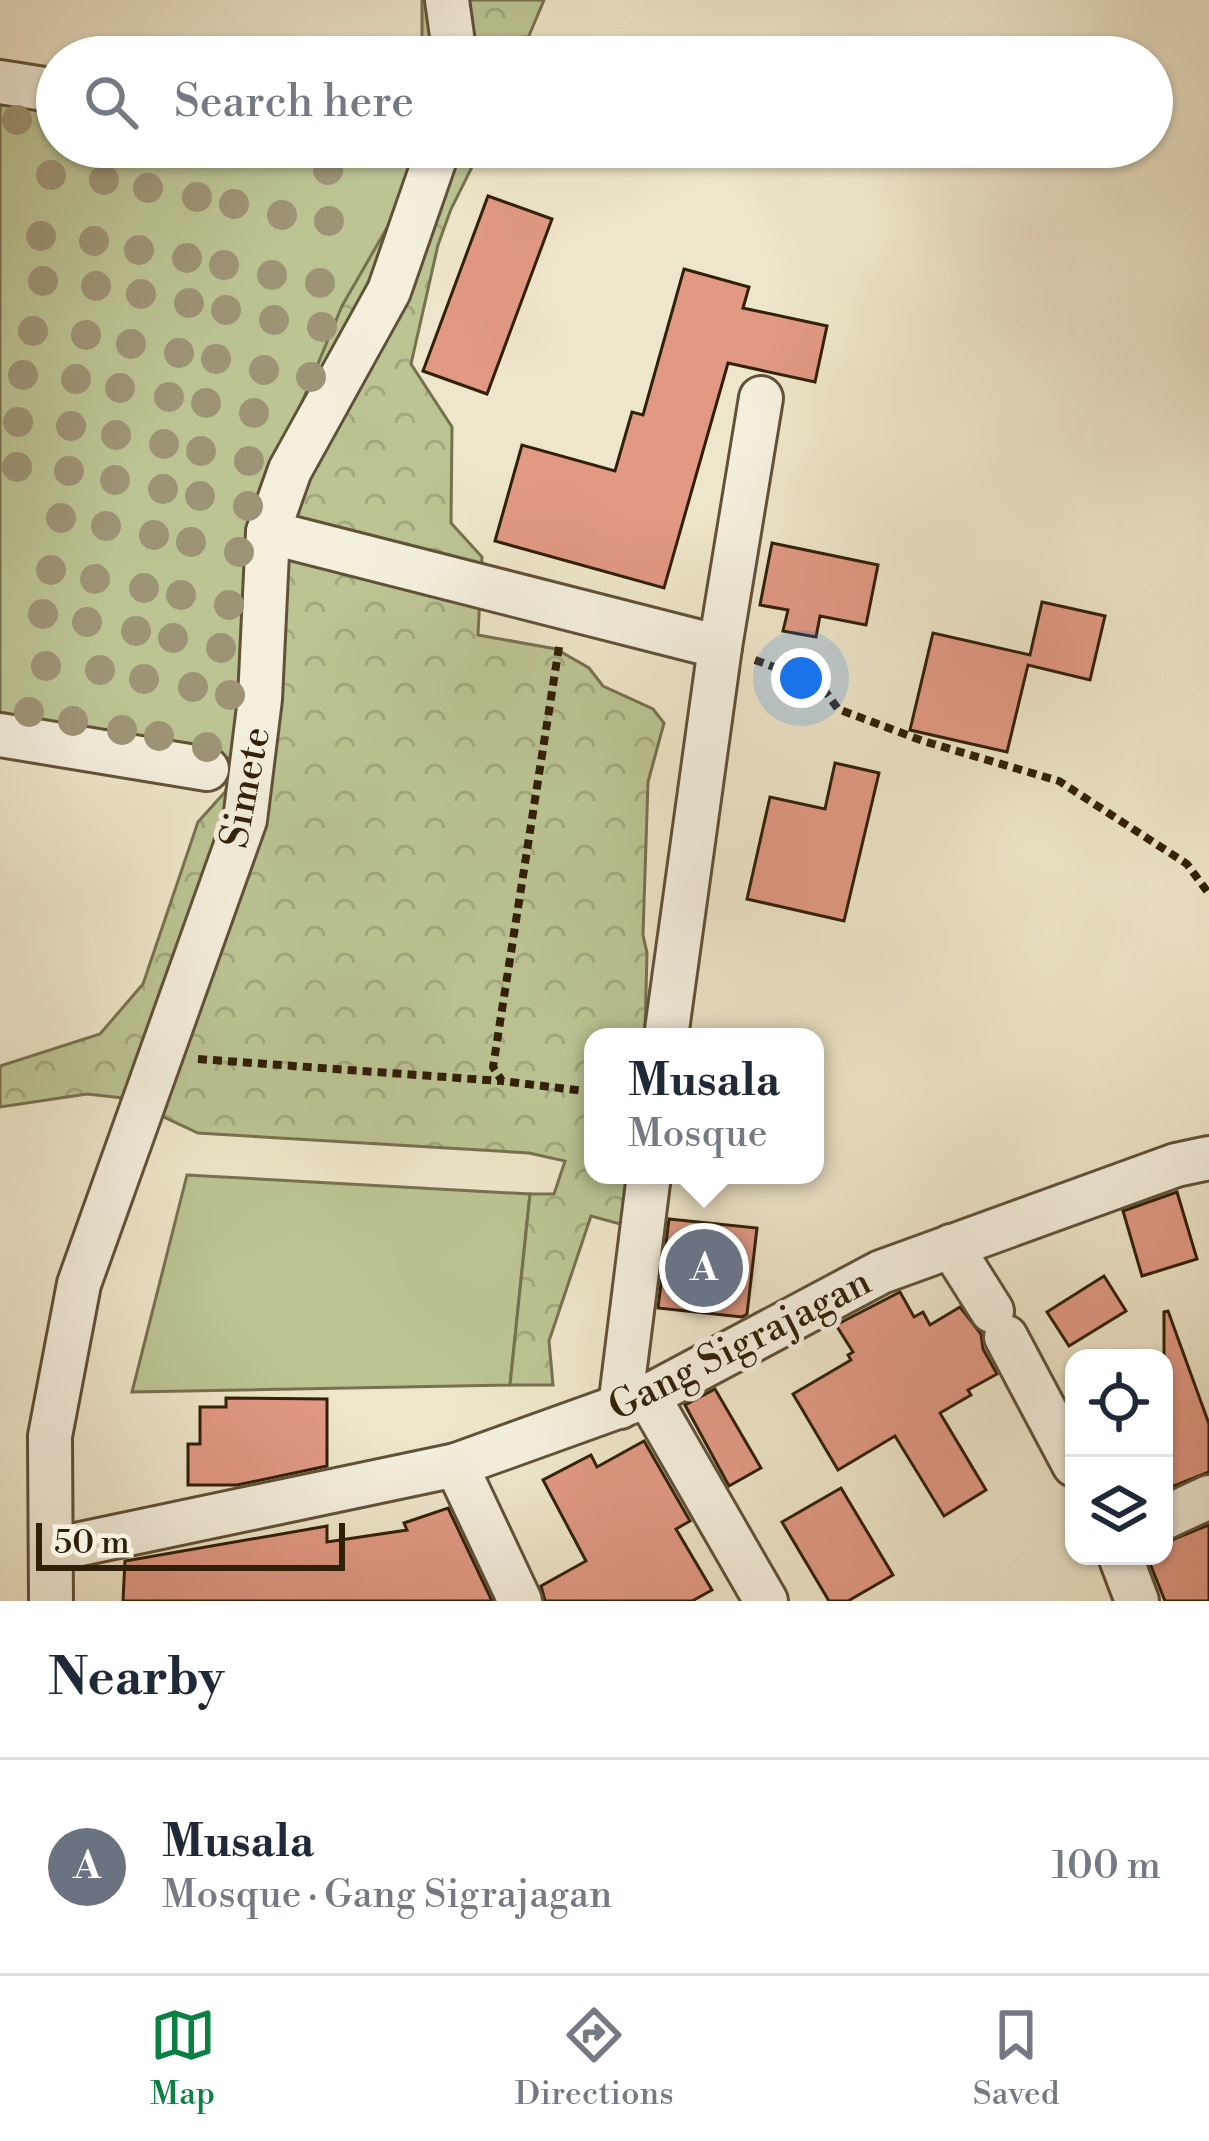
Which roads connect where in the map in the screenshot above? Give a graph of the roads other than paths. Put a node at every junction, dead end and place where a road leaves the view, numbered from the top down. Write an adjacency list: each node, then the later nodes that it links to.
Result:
1 (447, 0): 2 (street)
2 (452, 36)
3 (0, 82): 4 (street)
4 (36, 88)
5 (432, 168): 7 (street, Simete)
6 (761, 398): 8 (street)
7 (268, 532): 8 (street); 20 (street, Simete)
8 (720, 647): 11 (street)
9 (0, 735): 10 (street)
10 (207, 769)
11 (667, 1028)
12 (1209, 1158): 14 (street, Gang Sigrajagan)
13 (648, 1184): 15 (street)
14 (951, 1246): 15 (street, Gang Sigrajagan); 16 (street)
15 (634, 1401): 17 (street, Gang Sigrajagan); 24 (street)
16 (1070, 1457)
17 (455, 1465): 20 (street, Gang Sigrajagan); 23 (street)
18 (1209, 1497): 19 (street)
19 (1173, 1514)
20 (52, 1550): 22 (street, Simete)
21 (1123, 1565): 25 (street)
22 (51, 1601)
23 (520, 1601)
24 (766, 1601)
25 (1137, 1601)

